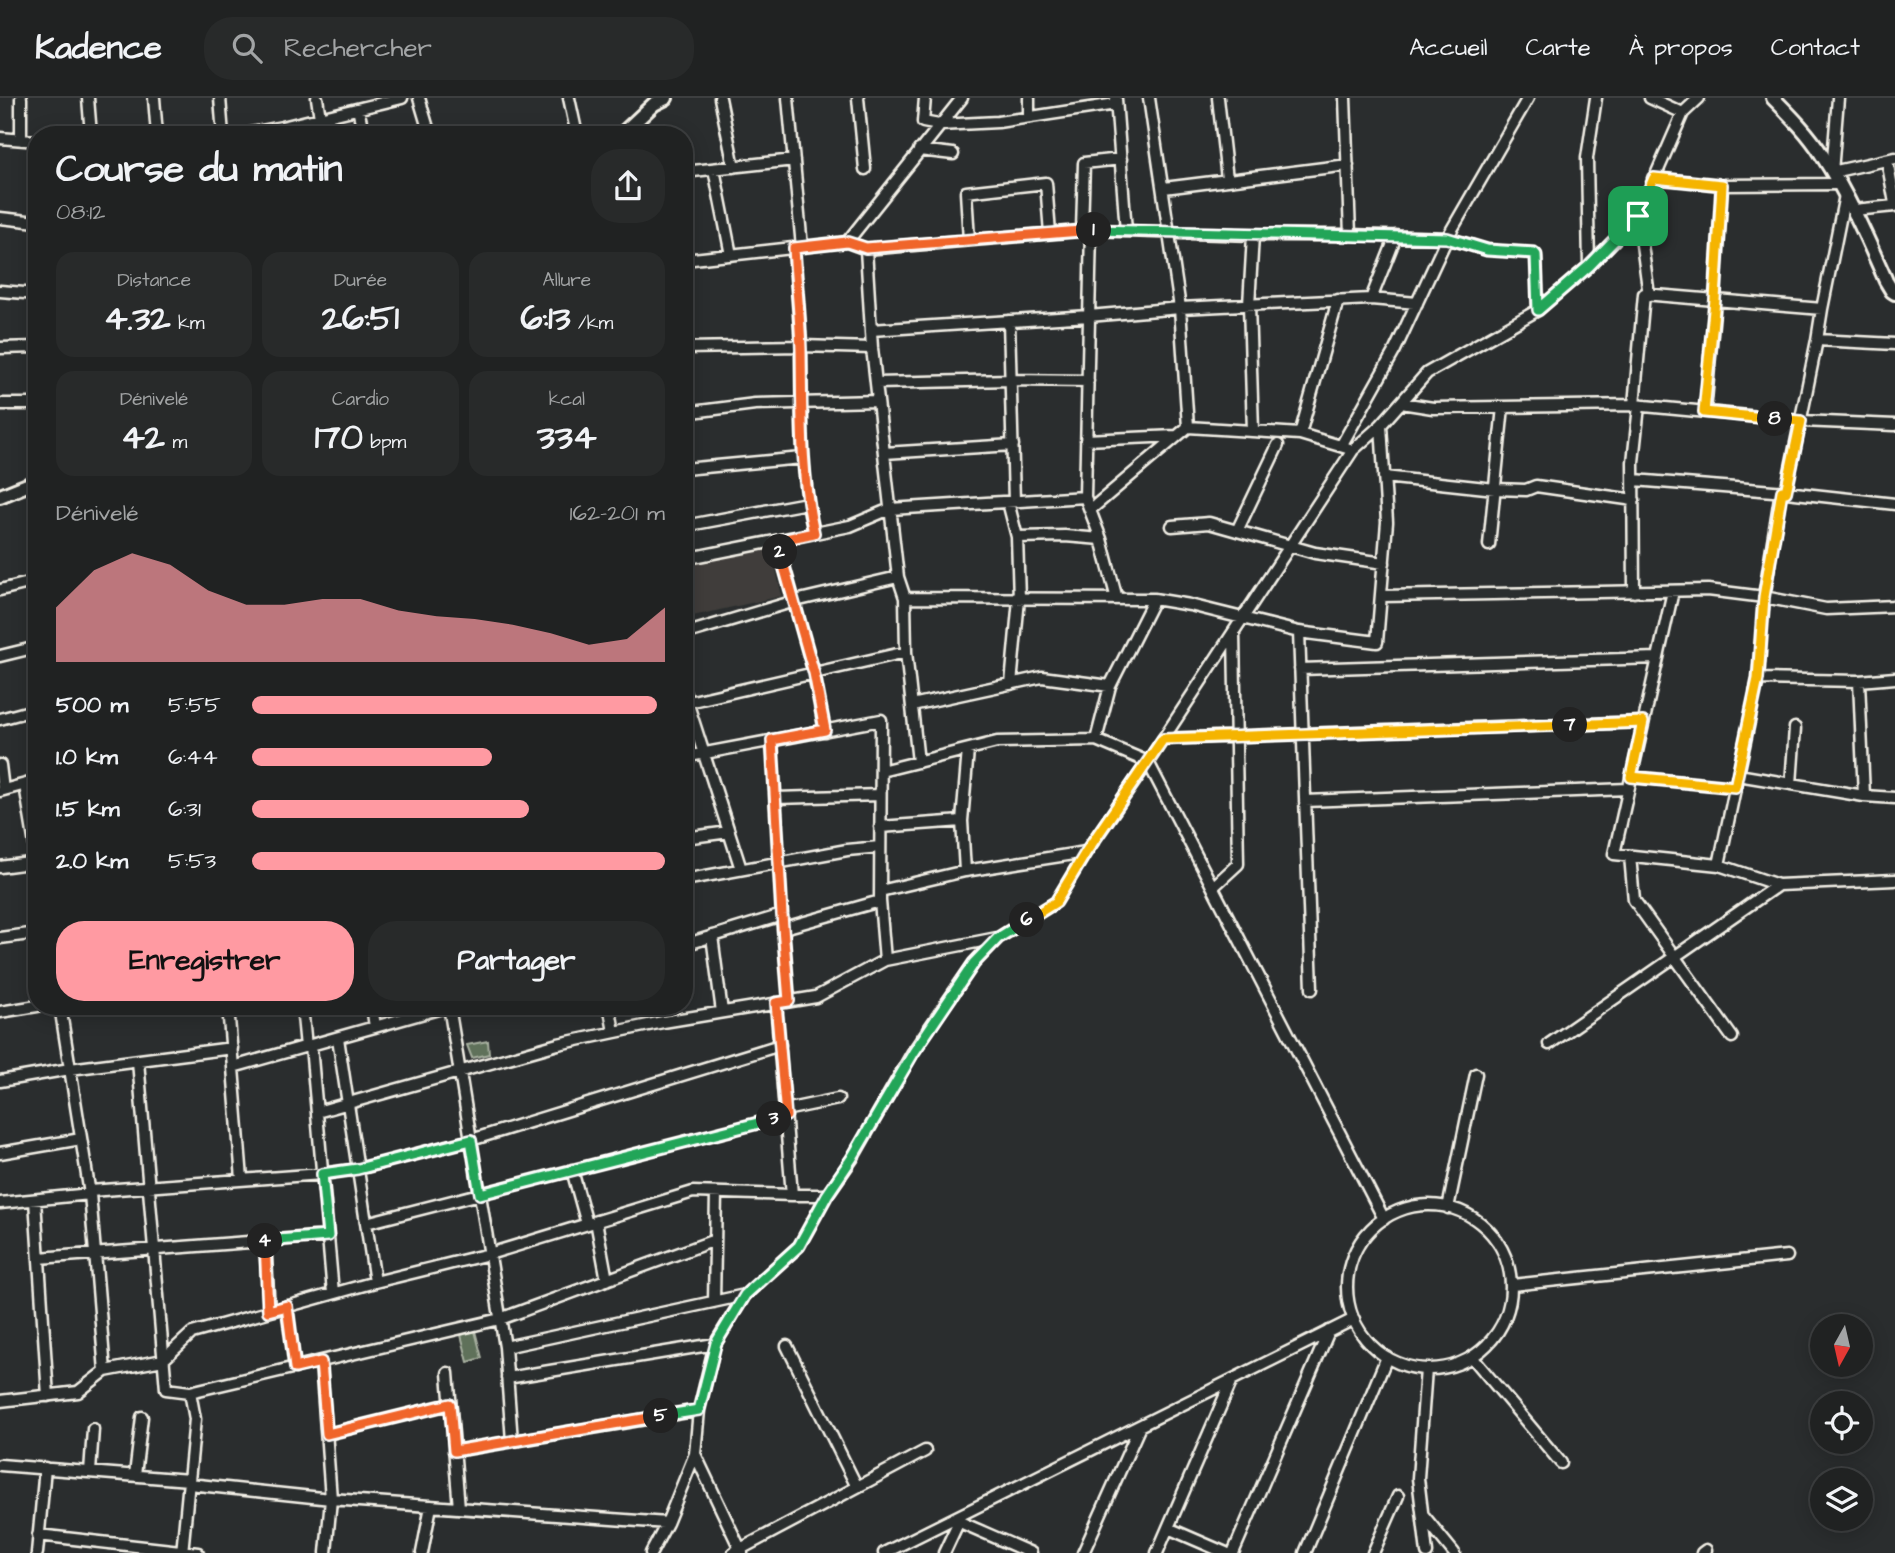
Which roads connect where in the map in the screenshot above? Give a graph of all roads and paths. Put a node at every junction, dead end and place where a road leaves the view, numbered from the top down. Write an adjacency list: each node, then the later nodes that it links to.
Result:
1 (21, 98): 40 (street)
2 (88, 98): 31 (street)
3 (153, 98): 32 (street)
4 (220, 98): 33 (street)
5 (317, 98): 29 (street)
6 (401, 98): 26 (street)
7 (419, 98): 36 (street)
8 (569, 98): 37 (street)
9 (666, 98): 38 (street)
10 (720, 98): 48 (street)
11 (788, 98): 46 (street)
12 (858, 98): 50 (street)
13 (925, 98): 30 (street)
14 (962, 98): 30 (street)
15 (1029, 98): 28 (street)
16 (1149, 98): 56 (street)
17 (1218, 98): 54 (street)
18 (1345, 98): 47 (street)
19 (1528, 98): 70 (street)
20 (1596, 98): 77 (street)
21 (1650, 98): 27 (street)
22 (1699, 98): 27 (street)
23 (1773, 98): 52 (street)
24 (1838, 98): 52 (street)
25 (1116, 101): 28 (street); 44 (street)
26 (358, 109): 29 (street); 35 (street)
27 (1683, 113): 53 (street)
28 (1030, 117): 30 (street)
29 (320, 118): 34 (street)
30 (939, 125): 42 (street)
31 (90, 126)
32 (156, 126)
33 (222, 126)
34 (297, 126)
35 (362, 126)
36 (427, 126)
37 (575, 126)
38 (631, 126)
39 (0, 138): 40 (street)
40 (21, 140): 41 (street)
41 (28, 140)
42 (919, 150): 43 (street); 72 (street)
43 (953, 154)
44 (1121, 159): 63 (street); 64 (street)
45 (1891, 159): 52 (street); 58 (street)
46 (794, 160): 48 (street); 73 (street)
47 (1348, 165): 54 (street); 68 (street)
48 (734, 167): 49 (street)
49 (714, 169): 51 (street); 75 (street)
50 (865, 169)
51 (693, 171)
52 (1832, 172): 57 (street)
53 (1654, 178): 55 (street); 60 (street)
54 (1227, 179): 56 (street)
55 (1722, 185): 57 (street); 84 (street)
56 (1164, 188): 65 (street)
57 (1842, 190): 59 (street); 88 (street)
58 (1895, 205): 59 (street)
59 (1854, 210): 80 (street)
60 (1638, 216): 77 (street); 81 (street)
61 (0, 218): 62 (street)
62 (28, 221)
63 (1086, 230): 64 (street); 66 (street); 90 (street)
64 (1126, 231): 65 (street)
65 (1170, 232): 67 (street); 87 (street)
66 (1050, 233): 71 (street); 71 (street)
67 (1253, 234): 68 (street); 86 (street)
68 (1350, 235): 69 (street)
69 (1396, 236): 70 (street); 82 (street)
70 (1447, 238): 85 (street); 89 (street)
71 (969, 240): 74 (street)
72 (847, 242): 73 (street); 74 (street)
73 (798, 247): 75 (street); 95 (street)
74 (866, 248): 92 (street)
75 (731, 255): 76 (street)
76 (693, 259)
77 (1589, 266): 89 (street)
78 (0, 290): 79 (street)
79 (28, 293)
80 (1895, 293)
81 (1649, 295): 84 (street); 108 (street)
82 (1371, 299): 83 (street); 85 (street)
83 (1338, 300): 86 (street); 117 (street)
84 (1715, 300): 88 (street); 111 (street)
85 (1417, 303): 122 (street)
86 (1249, 305): 87 (street); 116 (street)
87 (1180, 308): 90 (street); 115 (street)
88 (1822, 309): 93 (street)
89 (1538, 310): 105 (street)
90 (1089, 316): 91 (street); 101 (street)
91 (1009, 321): 92 (street); 100 (street)
92 (871, 330): 99 (street)
93 (1817, 340): 94 (street); 112 (street)
94 (1895, 344)
95 (801, 346): 98 (street); 99 (street); 104 (street)
96 (28, 347): 97 (street)
97 (0, 348)
98 (693, 348)
99 (872, 348): 102 (street)
100 (1011, 380): 101 (street); 102 (street); 120 (street)
101 (1088, 380): 119 (street)
102 (876, 383): 103 (street)
103 (878, 401): 104 (street); 124 (street)
104 (802, 403): 110 (street); 125 (street)
105 (1401, 403): 109 (street); 113 (street)
106 (0, 404): 107 (street)
107 (28, 404)
108 (1636, 405): 109 (street); 111 (street); 128 (street)
109 (1503, 407): 130 (street)
110 (693, 412)
111 (1704, 412): 112 (street)
112 (1801, 421): 114 (street); 131 (street)
113 (1381, 425): 123 (street); 127 (street)
114 (1895, 425)
115 (1188, 427): 116 (street); 118 (street)
116 (1252, 430): 117 (street)
117 (1300, 433): 122 (street)
118 (1177, 436): 119 (street); 139 (street)
119 (1086, 440): 133 (street)
120 (1013, 445): 124 (street); 135 (street)
121 (1278, 445): 142 (street)
122 (1342, 446): 123 (street)
123 (1353, 450): 148 (street)
124 (884, 453): 138 (street)
125 (802, 458): 126 (street); 136 (street)
126 (693, 468)
127 (1384, 477): 130 (street); 150 (street)
128 (1634, 480): 131 (street); 134 (street)
129 (28, 485): 132 (street)
130 (1495, 489): 134 (street); 147 (street)
131 (1784, 491): 137 (street); 157 (street)
132 (0, 496)
133 (1085, 497): 135 (street); 139 (street)
134 (1634, 499): 155 (street)
135 (1011, 502): 138 (street); 144 (street)
136 (807, 503): 140 (street); 143 (street)
137 (1895, 504)
138 (890, 509): 143 (street); 151 (street)
139 (1090, 510): 145 (street)
140 (693, 524)
141 (1172, 526): 142 (street)
142 (1237, 531): 148 (street)
143 (814, 533): 146 (street)
144 (1017, 537): 145 (street); 160 (street)
145 (1101, 539): 159 (street)
146 (777, 541): 149 (street); 162 (street)
147 (1489, 545)
148 (1290, 546): 150 (street); 164 (street)
149 (693, 557)
150 (1384, 563): 156 (street)
151 (898, 577): 158 (street); 162 (street)
152 (28, 583): 153 (street)
153 (0, 590)
154 (1673, 591): 155 (street); 157 (street); 171 (street)
155 (1634, 592): 156 (street)
156 (1381, 596): 167 (street)
157 (1764, 597): 163 (street); 175 (street)
158 (905, 598): 160 (street); 169 (street)
159 (1117, 598): 160 (street); 161 (street)
160 (1019, 599): 177 (street)
161 (1154, 599): 164 (street); 178 (street)
162 (795, 601): 165 (street); 173 (street)
163 (1895, 606)
164 (1242, 618): 166 (street); 167 (street)
165 (693, 631)
166 (1234, 632): 188 (street); 189 (street)
167 (1299, 632): 172 (street)
168 (28, 649): 170 (street)
169 (906, 652): 173 (street); 180 (street)
170 (0, 656)
171 (1658, 657): 172 (street); 184 (street)
172 (1300, 669): 187 (street)
173 (814, 673): 179 (street); 186 (street)
174 (1895, 678): 176 (street)
175 (1758, 679): 176 (street); 199 (street)
176 (1859, 681): 208 (street)
177 (1011, 684): 178 (street); 180 (street)
178 (1110, 686): 191 (street)
179 (693, 697)
180 (912, 705): 195 (street)
181 (28, 711): 182 (street)
182 (0, 719)
183 (693, 722): 193 (street)
184 (1643, 722): 187 (street); 200 (street)
185 (1795, 728): 202 (street)
186 (825, 730): 190 (street); 198 (street)
187 (1303, 734): 188 (street); 211 (street)
188 (1236, 736): 189 (street); 229 (street)
189 (1163, 739): 196 (street)
190 (772, 740): 193 (street); 210 (street)
191 (1096, 740): 192 (street); 196 (street)
192 (968, 750): 195 (street); 213 (street)
193 (704, 753): 194 (street); 215 (street)
194 (693, 755)
195 (918, 762): 198 (street)
196 (1148, 762): 218 (street); 229 (street)
197 (0, 765): 206 (street)
198 (881, 771): 207 (street)
199 (1738, 775): 202 (street); 204 (street)
200 (1631, 777): 204 (street); 205 (street)
201 (28, 784): 203 (street)
202 (1791, 784): 208 (street)
203 (25, 785): 206 (street); 212 (street)
204 (1735, 787): 222 (street)
205 (1628, 789): 211 (street); 219 (street)
206 (2, 791)
207 (880, 795): 210 (street); 214 (street)
208 (1864, 796): 209 (street)
209 (1895, 798)
210 (776, 799): 221 (street)
211 (1305, 801): 240 (street)
212 (28, 804)
213 (962, 821): 214 (street); 225 (street)
214 (880, 827): 217 (street)
215 (729, 832): 216 (street); 224 (street)
216 (693, 837)
217 (880, 847): 221 (street); 230 (street)
218 (1086, 852): 225 (street); 236 (street)
219 (1630, 856): 222 (street); 238 (street)
220 (28, 861): 223 (street)
221 (779, 862): 224 (street); 231 (street)
222 (1718, 865): 228 (street)
223 (0, 867)
224 (741, 869): 226 (street)
225 (965, 871): 230 (street)
226 (693, 878)
227 (1895, 880): 228 (street)
228 (1778, 885): 238 (street)
229 (1213, 887): 287 (street)
230 (880, 896): 232 (street); 239 (street)
231 (782, 915): 232 (street); 234 (street)
232 (784, 928): 241 (street)
233 (28, 934): 235 (street)
234 (712, 936): 237 (street); 245 (street)
235 (0, 938)
236 (998, 938): 239 (street); 283 (street)
237 (693, 942)
238 (1675, 957): 255 (street); 257 (street)
239 (885, 960): 241 (street)
240 (1312, 989)
241 (789, 1001): 242 (street)
242 (776, 1003): 245 (street); 258 (street)
243 (28, 1007): 244 (street)
244 (0, 1012)
245 (722, 1012): 254 (street)
246 (61, 1015): 263 (street)
247 (229, 1015): 260 (street)
248 (304, 1015): 259 (street)
249 (373, 1015): 253 (street)
250 (417, 1015): 253 (street)
251 (450, 1015): 264 (street)
252 (611, 1015): 254 (street)
253 (375, 1027): 256 (street)
254 (614, 1032): 264 (street)
255 (1732, 1037)
256 (338, 1038): 259 (street); 268 (street)
257 (1549, 1044)
258 (780, 1045): 270 (street); 272 (street)
259 (309, 1046): 262 (street); 269 (street)
260 (232, 1048): 261 (street); 262 (street)
261 (138, 1060): 263 (street); 278 (street)
262 (233, 1067): 277 (street)
263 (70, 1069): 266 (street); 271 (street)
264 (459, 1072): 268 (street); 272 (street)
265 (1476, 1074): 286 (street)
266 (0, 1081)
267 (838, 1098): 270 (street)
268 (348, 1103): 269 (street); 274 (street)
269 (317, 1112): 276 (street)
270 (785, 1113): 275 (street); 282 (street)
271 (81, 1139): 273 (street); 279 (street)
272 (471, 1140): 274 (street); 281 (street)
273 (0, 1153)
274 (358, 1169): 276 (street); 288 (street)
275 (572, 1170): 281 (street); 289 (street)
276 (322, 1174): 277 (street); 290 (street)
277 (243, 1179): 278 (street)
278 (149, 1186): 279 (street); 293 (street)
279 (90, 1192): 284 (street); 294 (street)
280 (716, 1193): 282 (street); 289 (street); 292 (street)
281 (480, 1194): 288 (street); 295 (street)
282 (792, 1195): 283 (street)
283 (827, 1195): 302 (street)
284 (35, 1200): 285 (street); 297 (street)
285 (0, 1203)
286 (1448, 1208): 287 (street); 300 (street)
287 (1384, 1219): 307 (street)
288 (366, 1223): 299 (street)
289 (591, 1223): 295 (street); 298 (street)
290 (328, 1236): 291 (street); 301 (street)
291 (265, 1240): 293 (street); 305 (street)
292 (715, 1240): 298 (street); 303 (street)
293 (154, 1249): 294 (street); 314 (street)
294 (95, 1253): 297 (street); 318 (street)
295 (489, 1254): 299 (street); 306 (street)
296 (1787, 1256): 300 (street)
297 (38, 1258): 323 (street)
298 (607, 1280): 306 (street)
299 (375, 1282): 301 (street)
300 (1512, 1285): 313 (street)
301 (333, 1293): 304 (street)
302 (745, 1295): 303 (street); 309 (street)
303 (714, 1302): 311 (street)
304 (287, 1306): 305 (street); 316 (street)
305 (268, 1311): 314 (street)
306 (500, 1319): 311 (street); 315 (street)
307 (1354, 1319): 308 (street); 312 (street)
308 (1329, 1331): 321 (street); 365 (street)
309 (716, 1343): 320 (street); 326 (street)
310 (786, 1346): 342 (street)
311 (505, 1347): 320 (street)
312 (1387, 1357): 317 (street); 366 (street)
313 (1472, 1357): 317 (street); 335 (street)
314 (163, 1360): 318 (street); 322 (street)
315 (321, 1362): 316 (street); 330 (street)
316 (295, 1368): 322 (street)
317 (1426, 1369): 347 (street)
318 (106, 1371): 323 (street)
319 (448, 1373): 325 (street)
320 (507, 1378): 331 (street)
321 (1233, 1379): 328 (street); 350 (street)
322 (190, 1392): 341 (street)
323 (48, 1396): 324 (street)
324 (0, 1401)
325 (450, 1404): 330 (street); 332 (street)
326 (699, 1410): 331 (street); 334 (street)
327 (142, 1417): 339 (street)
328 (1140, 1426): 348 (street); 362 (street)
329 (93, 1429): 338 (street)
330 (327, 1434): 344 (street)
331 (512, 1441): 332 (street)
332 (454, 1451): 346 (street)
333 (925, 1451): 342 (street)
334 (695, 1454): 349 (street); 353 (street)
335 (1561, 1463)
336 (1, 1465): 337 (street); 340 (street)
337 (44, 1468): 338 (street); 351 (street)
338 (90, 1472): 339 (street)
339 (135, 1475): 341 (street)
340 (0, 1477)
341 (189, 1482): 344 (street); 352 (street)
342 (857, 1487): 353 (street)
343 (1398, 1496): 367 (street)
344 (331, 1499): 345 (street); 356 (street)
345 (431, 1506): 346 (street); 357 (street)
346 (459, 1508): 349 (street)
347 (1422, 1514): 368 (street); 369 (street)
348 (956, 1520): 359 (street); 360 (street); 361 (street)
349 (667, 1523): 358 (street)
350 (1168, 1528): 363 (street); 364 (street)
351 (38, 1535): 352 (street); 354 (street)
352 (182, 1552): 355 (street)
353 (739, 1552)
354 (37, 1553)
355 (198, 1553)
356 (326, 1553)
357 (422, 1553)
358 (651, 1553)
359 (884, 1553)
360 (944, 1553)
361 (1031, 1553)
362 (1083, 1553)
363 (1157, 1553)
364 (1226, 1553)
365 (1233, 1553)
366 (1305, 1553)
367 (1373, 1553)
368 (1427, 1553)
369 (1454, 1553)

